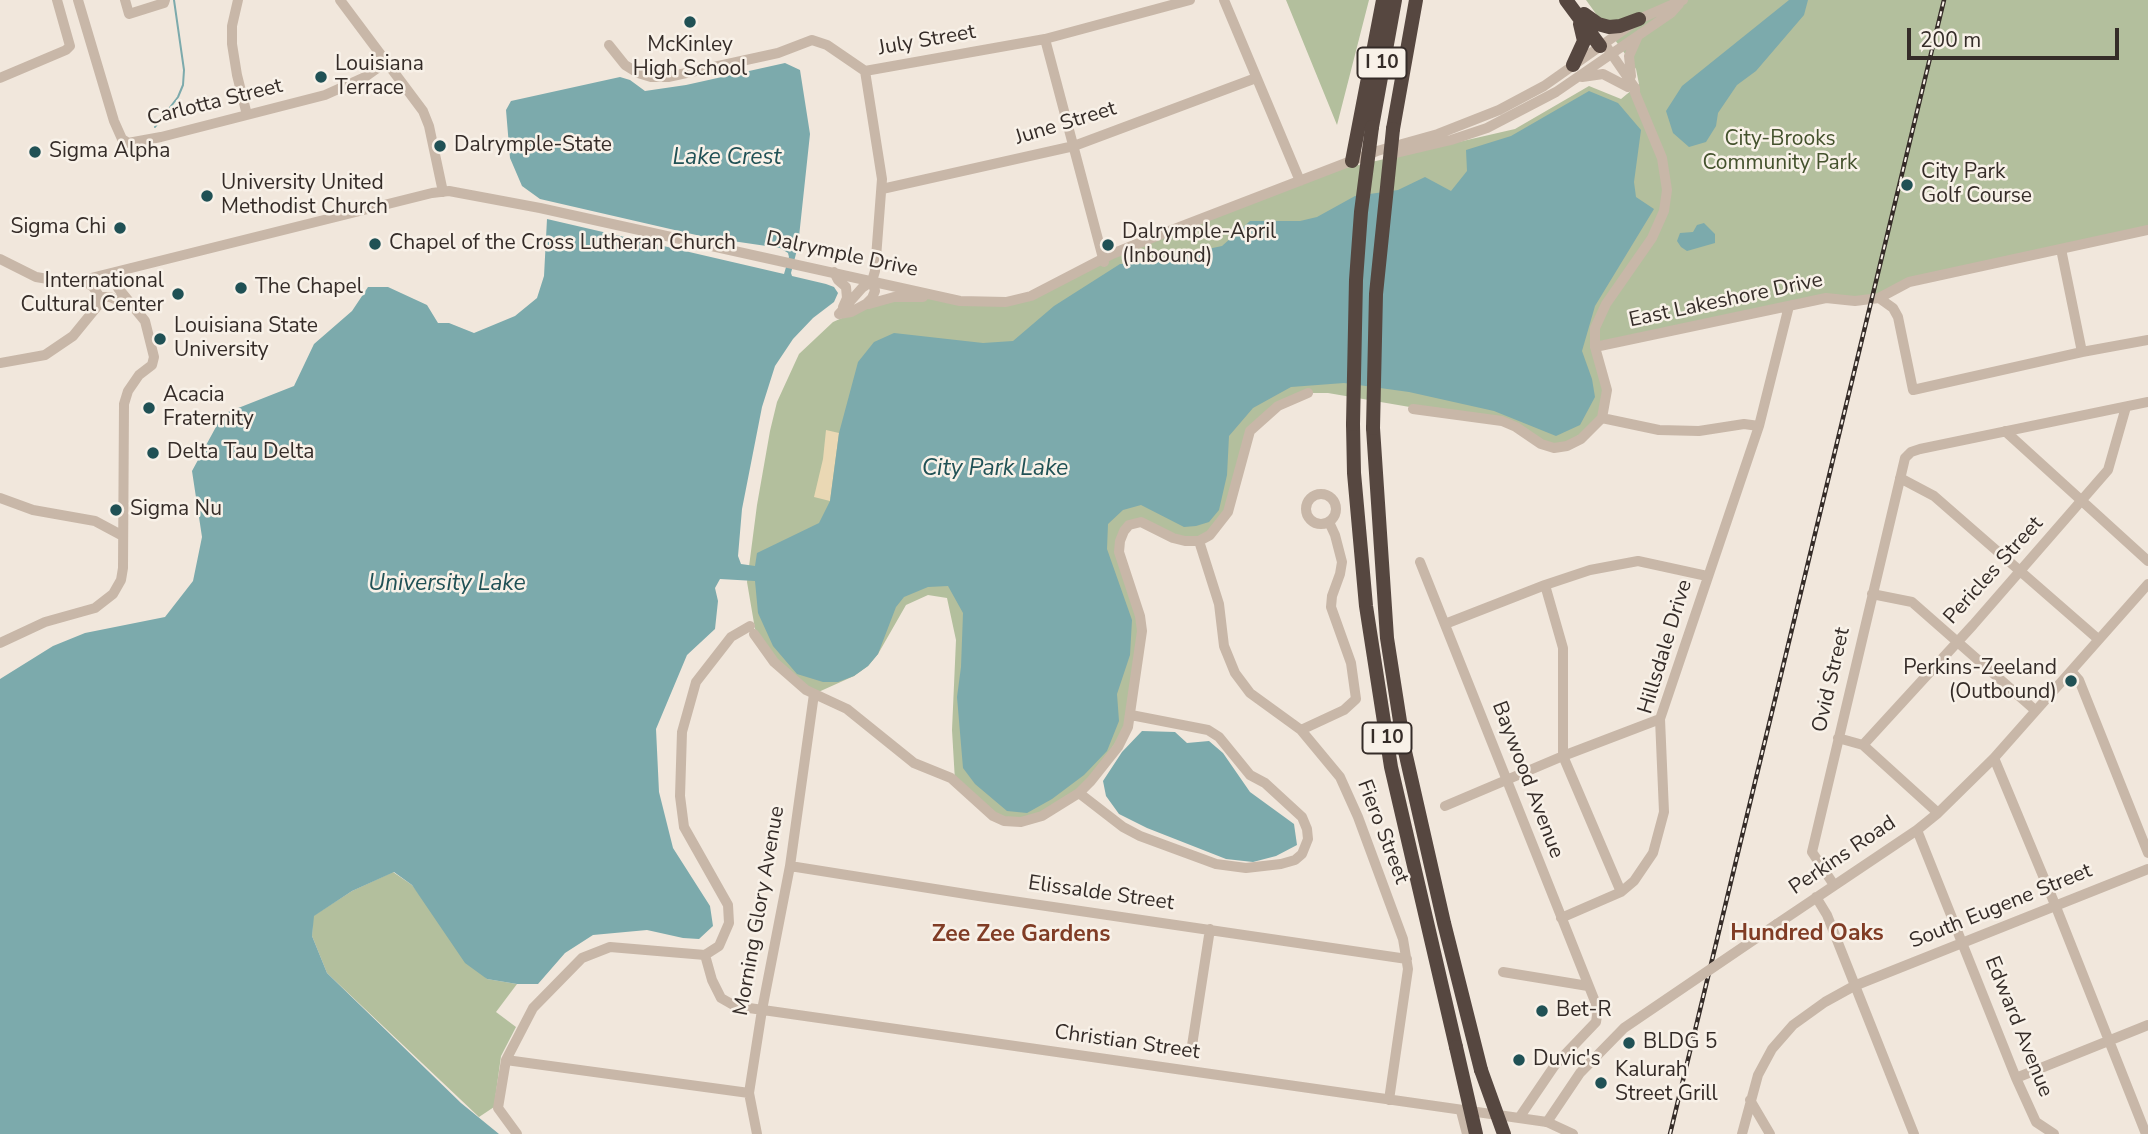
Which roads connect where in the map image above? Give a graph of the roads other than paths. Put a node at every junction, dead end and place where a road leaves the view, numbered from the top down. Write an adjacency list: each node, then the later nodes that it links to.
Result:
1 (57, 0): 23 (street)
2 (78, 0): 28 (street, Carlotta Street)
3 (125, 0): 4 (street)
4 (165, 0)
5 (238, 0): 28 (street)
6 (340, 0): 20 (street)
7 (1190, 0): 17 (street, July Street)
8 (1224, 0): 24 (street)
9 (1383, 0): 30 (highway)
10 (1395, 0): 127 (highway, I 10, bridge)
11 (1416, 0): 25 (highway, I 10)
12 (1426, 0): 25 (highway)
13 (1566, 0): 15 (highway)
14 (1683, 1): 16 (street, Dalrymple Drive)
15 (1578, 9): 16 (highway); 19 (highway); 22 (highway)
16 (1641, 25): 19 (street, Dalrymple Drive); 26 (street)
17 (1045, 39): 21 (street, July Street); 29 (street)
18 (609, 45): 21 (street, July Street)
19 (1606, 49): 22 (street, Dalrymple Drive); 26 (street, East Lakeshore Drive); 27 (street)
20 (386, 62): 28 (street, Carlotta Street); 33 (street)
21 (865, 71): 32 (street)
22 (1575, 72): 26 (street); 27 (street, Dalrymple Drive); 30 (street, Dalrymple Drive)
23 (0, 78)
24 (1256, 78): 29 (street, June Street); 31 (street)
25 (1401, 78): 115 (highway, I 10, bridge)
26 (1632, 88): 53 (street, East Lakeshore Drive)
27 (1545, 97): 30 (street, Dalrymple Drive)
28 (247, 115)
29 (1074, 146): 32 (street, June Street); 37 (street)
30 (1352, 161): 31 (street, Dalrymple Drive)
31 (1300, 181): 37 (street, Dalrymple Drive)
32 (882, 189): 42 (street)
33 (443, 192): 38 (street, Dalrymple Drive); 39 (street, Dalrymple Drive)
34 (2148, 230): 35 (street, East Lakeshore Drive)
35 (2061, 249): 47 (street, East Lakeshore Drive); 54 (street)
36 (0, 259): 41 (street, Dalrymple Drive)
37 (1104, 261): 45 (street, Dalrymple Drive)
38 (142, 265): 40 (street, Dalrymple Drive); 44 (street, Dalrymple Drive)
39 (834, 272): 42 (street, Dalrymple Drive); 50 (street)
40 (104, 274): 41 (street, Dalrymple Drive); 43 (street); 44 (street)
41 (83, 280): 43 (street, Dalrymple Drive)
42 (872, 281): 45 (street, Dalrymple Drive); 48 (street); 50 (street)
43 (93, 286): 46 (street)
44 (118, 286): 46 (street); 51 (street)
45 (935, 296): 48 (street)
46 (107, 298): 51 (street); 55 (street)
47 (1879, 298): 49 (street, East Lakeshore Drive); 54 (street)
48 (862, 306): 50 (street)
49 (1789, 306): 53 (street, East Lakeshore Drive); 61 (street, Hillsdale Drive)
50 (842, 310)
51 (140, 313): 67 (street)
52 (2148, 340): 54 (street)
53 (1595, 346): 60 (street, East Lakeshore Drive)
54 (2082, 352)
55 (0, 363)
56 (1308, 393): 68 (street)
57 (2148, 402): 58 (street)
58 (2126, 407): 62 (street); 65 (street, Pericles Street)
59 (1413, 409): 60 (street)
60 (1602, 418): 61 (street)
61 (1759, 426): 72 (street, Hillsdale Drive)
62 (2005, 431): 63 (street, Ovid Street); 65 (street)
63 (1900, 478): 71 (street); 75 (street, Ovid Street)
64 (0, 498): 67 (street)
65 (2082, 502): 69 (street); 71 (street, Pericles Street)
66 (1329, 522): 85 (street)
67 (123, 536): 79 (street)
68 (1199, 541): 83 (street); 85 (street, Fiero Street)
69 (2148, 561)
70 (1420, 562): 76 (street, Baywood Avenue)
71 (2021, 570): 77 (street); 78 (street, Pericles Street)
72 (1707, 576): 74 (street); 84 (street, Hillsdale Drive)
73 (2148, 584): 77 (street, Perkins Road)
74 (1545, 585): 76 (street); 88 (street)
75 (1872, 594): 78 (street); 86 (street, Ovid Street)
76 (1445, 624): 90 (street, Baywood Avenue)
77 (2098, 639): 80 (street, Perkins Road)
78 (1958, 641): 82 (street); 87 (street, Pericles Street)
79 (0, 643)
80 (2071, 671): 82 (street, Perkins Road); 95 (street)
81 (814, 694): 91 (street); 96 (street, Morning Glory Avenue); 105 (street)
82 (2035, 710): 89 (street, Perkins Road)
83 (1131, 715): 91 (street); 91 (street)
84 (1660, 719): 88 (street); 99 (street, Hillsdale Drive)
85 (1301, 730): 106 (street, Fiero Street)
86 (1838, 738): 87 (street); 98 (street, Ovid Street)
87 (1863, 745): 93 (street)
88 (1563, 756): 90 (street); 99 (street)
89 (1994, 758): 93 (street, Perkins Road); 101 (street)
90 (1507, 779): 92 (street); 102 (street, Baywood Avenue)
91 (1079, 793)
92 (1445, 806)
93 (1938, 813): 94 (street, Perkins Road)
94 (1917, 830): 98 (street, Perkins Road); 104 (street, Edward Avenue)
95 (2148, 853)
96 (790, 866): 103 (street, Elissalde Street); 110 (street, Morning Glory Avenue)
97 (2148, 869): 101 (street, South Eugene Street)
98 (1834, 885): 100 (street, Perkins Road)
99 (1621, 892): 102 (street, Hillsdale Drive)
100 (1816, 897): 109 (street); 122 (street, Perkins Road, bridge)
101 (2056, 906): 104 (street, South Eugene Street); 112 (street)
102 (1560, 918): 108 (street, Baywood Avenue)
103 (1210, 929): 106 (street, Elissalde Street); 113 (street)
104 (1962, 943): 109 (street, South Eugene Street); 116 (street, Edward Avenue)
105 (705, 955): 110 (street, Christian Street); 114 (street)
106 (1407, 959): 118 (street, Fiero Street)
107 (1503, 972): 108 (street)
108 (1588, 986): 121 (street, Baywood Avenue)
109 (1854, 986): 119 (street, South Eugene Street); 134 (street)
110 (762, 1010): 117 (street, Morning Glory Avenue); 118 (street, Christian Street)
111 (2148, 1025): 112 (street)
112 (2109, 1040): 116 (street); 137 (street)
113 (1191, 1052)
114 (506, 1060): 117 (street); 124 (street)
115 (1481, 1070): 128 (highway, I 10, bridge); 129 (highway, bridge)
116 (2016, 1078): 123 (street, Edward Avenue)
117 (749, 1093): 125 (street, Morning Glory Avenue)
118 (1389, 1100): 120 (street, Christian Street)
119 (1750, 1100): 132 (street, South Eugene Street); 133 (street)
120 (1461, 1111): 121 (street, Christian Street); 126 (street)
121 (1519, 1118): 122 (street, Christian Street)
122 (1548, 1122): 130 (street, Perkins Road); 131 (street, Christian Street)
123 (2036, 1122): 135 (street, Edward Avenue); 136 (street, Edward Avenue)
124 (517, 1134)
125 (757, 1134)
126 (1467, 1134)
127 (1476, 1134)
128 (1495, 1134)
129 (1504, 1134)
130 (1542, 1134)
131 (1573, 1134)
132 (1742, 1134)
133 (1770, 1134)
134 (1914, 1134)
135 (2033, 1134)
136 (2054, 1134)
137 (2146, 1134)

